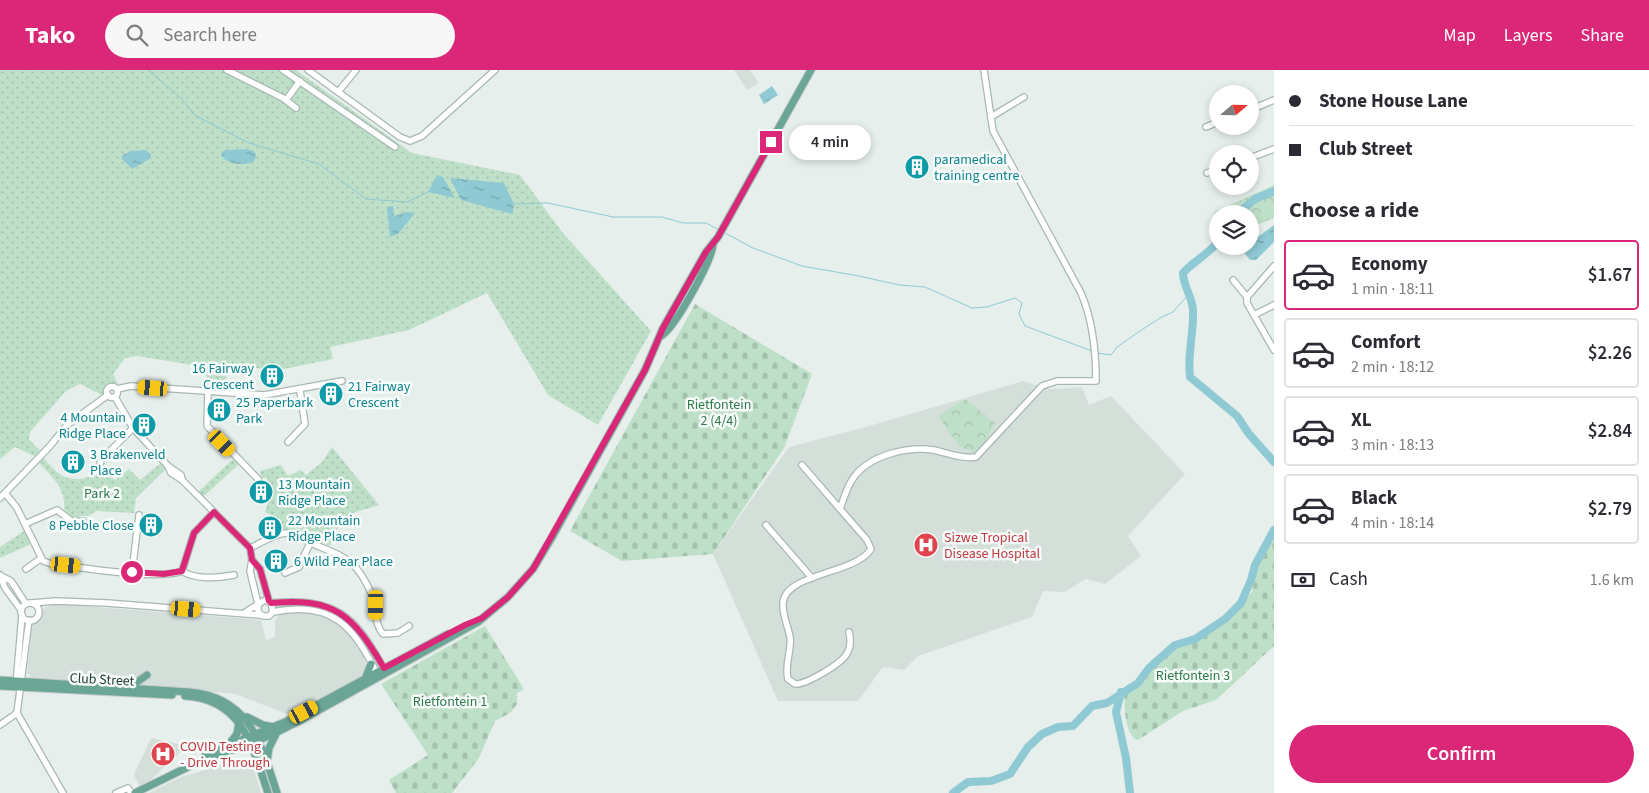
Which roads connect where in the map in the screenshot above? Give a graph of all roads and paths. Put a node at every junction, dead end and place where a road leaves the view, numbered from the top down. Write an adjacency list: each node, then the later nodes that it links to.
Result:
1 (228, 70): 11 (street)
2 (283, 70): 8 (street)
3 (308, 70): 9 (street)
4 (356, 70): 9 (street)
5 (495, 70): 9 (street)
6 (811, 70): 73 (main road)
7 (984, 70): 15 (street)
8 (300, 81): 11 (street); 18 (street)
9 (338, 92)
10 (1024, 97): 15 (street)
11 (286, 100): 14 (street)
12 (1274, 100): 13 (street)
13 (1259, 106)
14 (296, 108)
15 (991, 117): 39 (street)
16 (1209, 126): 17 (street)
17 (1206, 127)
18 (395, 146)
19 (1274, 149): 20 (street)
20 (1259, 155)
21 (1274, 266): 23 (street)
22 (1233, 280): 23 (street)
23 (1247, 297): 25 (street)
24 (1274, 305): 25 (street)
25 (1254, 315): 26 (street)
26 (1274, 350)
27 (342, 381): 29 (street)
28 (117, 389): 30 (street); 31 (street); 31 (street)
29 (300, 391): 30 (street); 33 (street)
30 (208, 393): 36 (street)
31 (112, 396): 32 (street); 37 (street)
32 (133, 428): 35 (street); 40 (street)
33 (288, 442)
34 (802, 466): 39 (street)
35 (99, 468)
36 (258, 480)
37 (5, 493): 38 (street); 43 (street)
38 (0, 498)
39 (840, 509): 55 (street)
40 (214, 512): 46 (street); 50 (street)
41 (139, 515): 51 (street)
42 (83, 521): 43 (street)
43 (25, 524): 47 (street)
44 (766, 525): 55 (street)
45 (310, 543): 46 (street); 52 (street); 70 (street)
46 (250, 548): 48 (street)
47 (40, 559): 49 (street); 51 (street)
48 (252, 560): 56 (street); 57 (street)
49 (26, 569)
50 (182, 571): 51 (street); 53 (street)
51 (132, 572)
52 (285, 573)
53 (234, 575)
54 (1, 576): 58 (street); 59 (street)
55 (812, 578): 71 (street)
56 (265, 588): 57 (street); 61 (street)
57 (255, 590): 63 (street)
58 (18, 592): 59 (street); 62 (street)
59 (12, 597): 65 (street)
60 (50, 602): 62 (street); 66 (street); 67 (street)
61 (270, 602): 63 (street); 64 (street); 73 (street)
62 (29, 603): 65 (street); 67 (street)
63 (258, 605): 66 (street); 68 (street)
64 (273, 612): 68 (street); 72 (street)
65 (22, 613): 69 (street); 78 (street)
66 (242, 614): 68 (street)
67 (38, 615): 69 (street)
68 (260, 615)
69 (29, 620): 78 (street)
70 (409, 626)
71 (849, 632)
72 (371, 664): 75 (street); 76 (main road)
73 (385, 671): 75 (main road)
74 (147, 675): 80 (main road)
75 (378, 675): 76 (main road); 85 (main road)
76 (365, 679): 85 (main road)
77 (0, 680): 78 (main road, Club Street)
78 (18, 684): 79 (main road, Club Street); 80 (main road, Club Street); 81 (main road, Club Street); 82 (street)
79 (0, 686)
80 (130, 688): 81 (main road, Club Street)
81 (202, 696): 83 (main road)
82 (17, 713): 84 (street); 92 (street)
83 (240, 718): 85 (main road); 86 (main road); 87 (main road)
84 (0, 725)
85 (276, 729): 86 (main road); 90 (main road)
86 (254, 739): 87 (main road); 88 (main road); 89 (main road); 90 (main road)
87 (227, 746): 91 (main road)
88 (238, 748): 89 (main road); 91 (main road)
89 (256, 757): 96 (main road)
90 (267, 762): 97 (main road)
91 (154, 783): 95 (main road)
92 (63, 793)
93 (116, 793): 94 (street)
94 (131, 793)
95 (135, 793)
96 (268, 793)
97 (277, 793)

